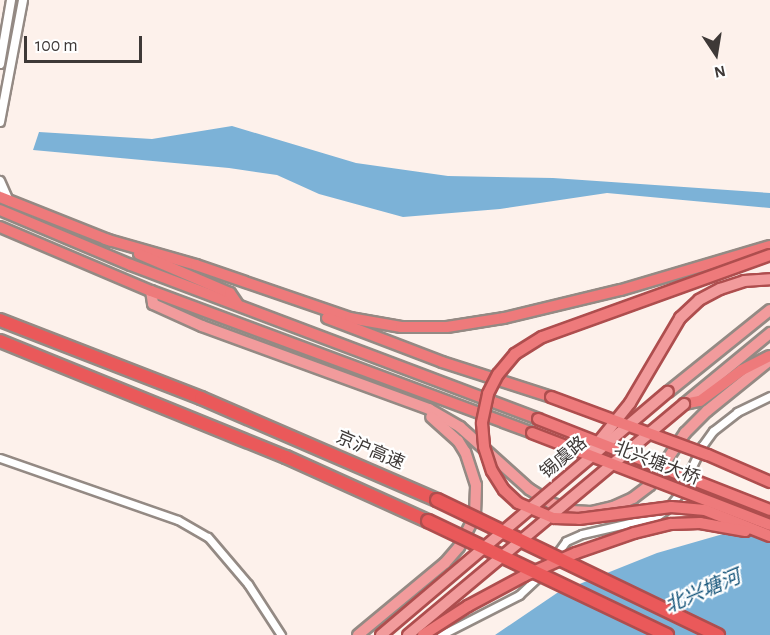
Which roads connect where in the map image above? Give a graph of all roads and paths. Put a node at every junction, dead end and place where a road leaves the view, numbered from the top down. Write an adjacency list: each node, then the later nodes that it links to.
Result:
1 (11, 0): 3 (street)
2 (23, 0): 4 (street)
3 (0, 64)
4 (0, 122)
5 (0, 181): 6 (street)
6 (5, 199): 9 (highway)
7 (0, 210): 15 (highway, 北兴塘大桥)
8 (0, 227): 14 (highway, 北兴塘大桥)
9 (105, 239): 13 (highway); 15 (highway)
10 (770, 246): 13 (highway)
11 (770, 255): 29 (highway, bridge)
12 (770, 279): 25 (main road, bridge)
13 (256, 287): 26 (highway, bridge)
14 (151, 291): 23 (main road); 28 (highway, 北兴塘大桥, bridge)
15 (238, 305): 27 (highway, 北兴塘大桥, bridge)
16 (770, 310): 25 (main road, 锡虞路, bridge)
17 (0, 320): 37 (highway, 京沪高速, bridge)
18 (770, 333): 22 (main road, 锡虞路)
19 (0, 341): 36 (highway, bridge)
20 (770, 358): 22 (highway); 23 (main road)
21 (770, 396): 35 (street)
22 (684, 404): 33 (main road, 锡虞路, bridge)
23 (419, 407): 31 (main road)
24 (0, 458): 30 (street)
25 (576, 470): 32 (main road, 锡虞路, bridge)
26 (770, 482)
27 (770, 510)
28 (770, 525)
29 (770, 538): 34 (highway, bridge)
30 (281, 635)
31 (358, 635)
32 (381, 635)
33 (408, 635)
34 (423, 635)
35 (441, 635)
36 (667, 635)
37 (718, 635)

